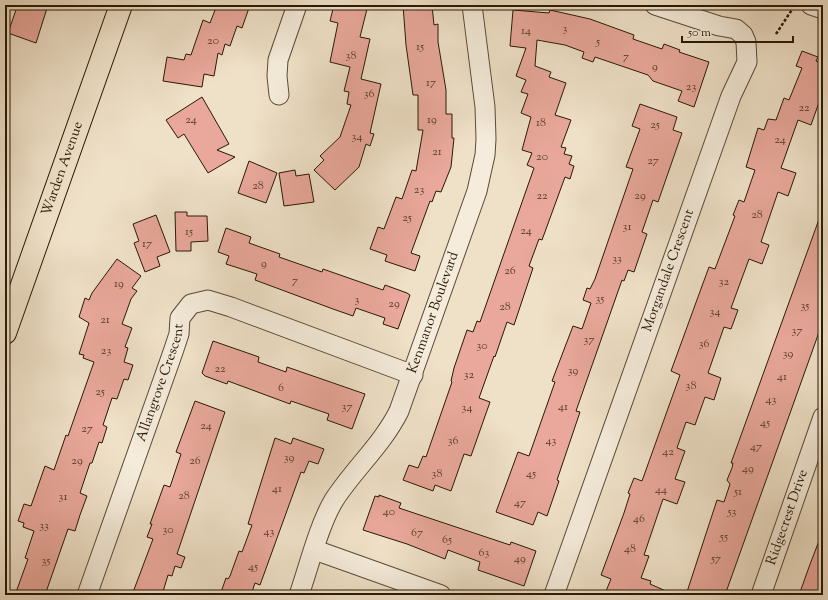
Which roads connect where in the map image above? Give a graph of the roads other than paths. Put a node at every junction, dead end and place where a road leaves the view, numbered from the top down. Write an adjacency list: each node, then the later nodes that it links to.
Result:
1 (121, 5): 8 (main road, Warden Avenue)
2 (297, 5): 7 (street)
3 (472, 5): 9 (street, Kenmanor Boulevard)
4 (655, 5): 15 (street, Morgandale Crescent)
5 (811, 5): 6 (street)
6 (823, 10)
7 (279, 95)
8 (5, 333)
9 (413, 375): 11 (street, Kenmanor Boulevard); 12 (street, Allangrove Crescent)
10 (823, 417): 16 (street, Ridgecrest Drive)
11 (315, 550): 13 (street, Kenmanor Boulevard); 14 (street)
12 (87, 595)
13 (299, 595)
14 (441, 595)
15 (554, 595)
16 (761, 595)

